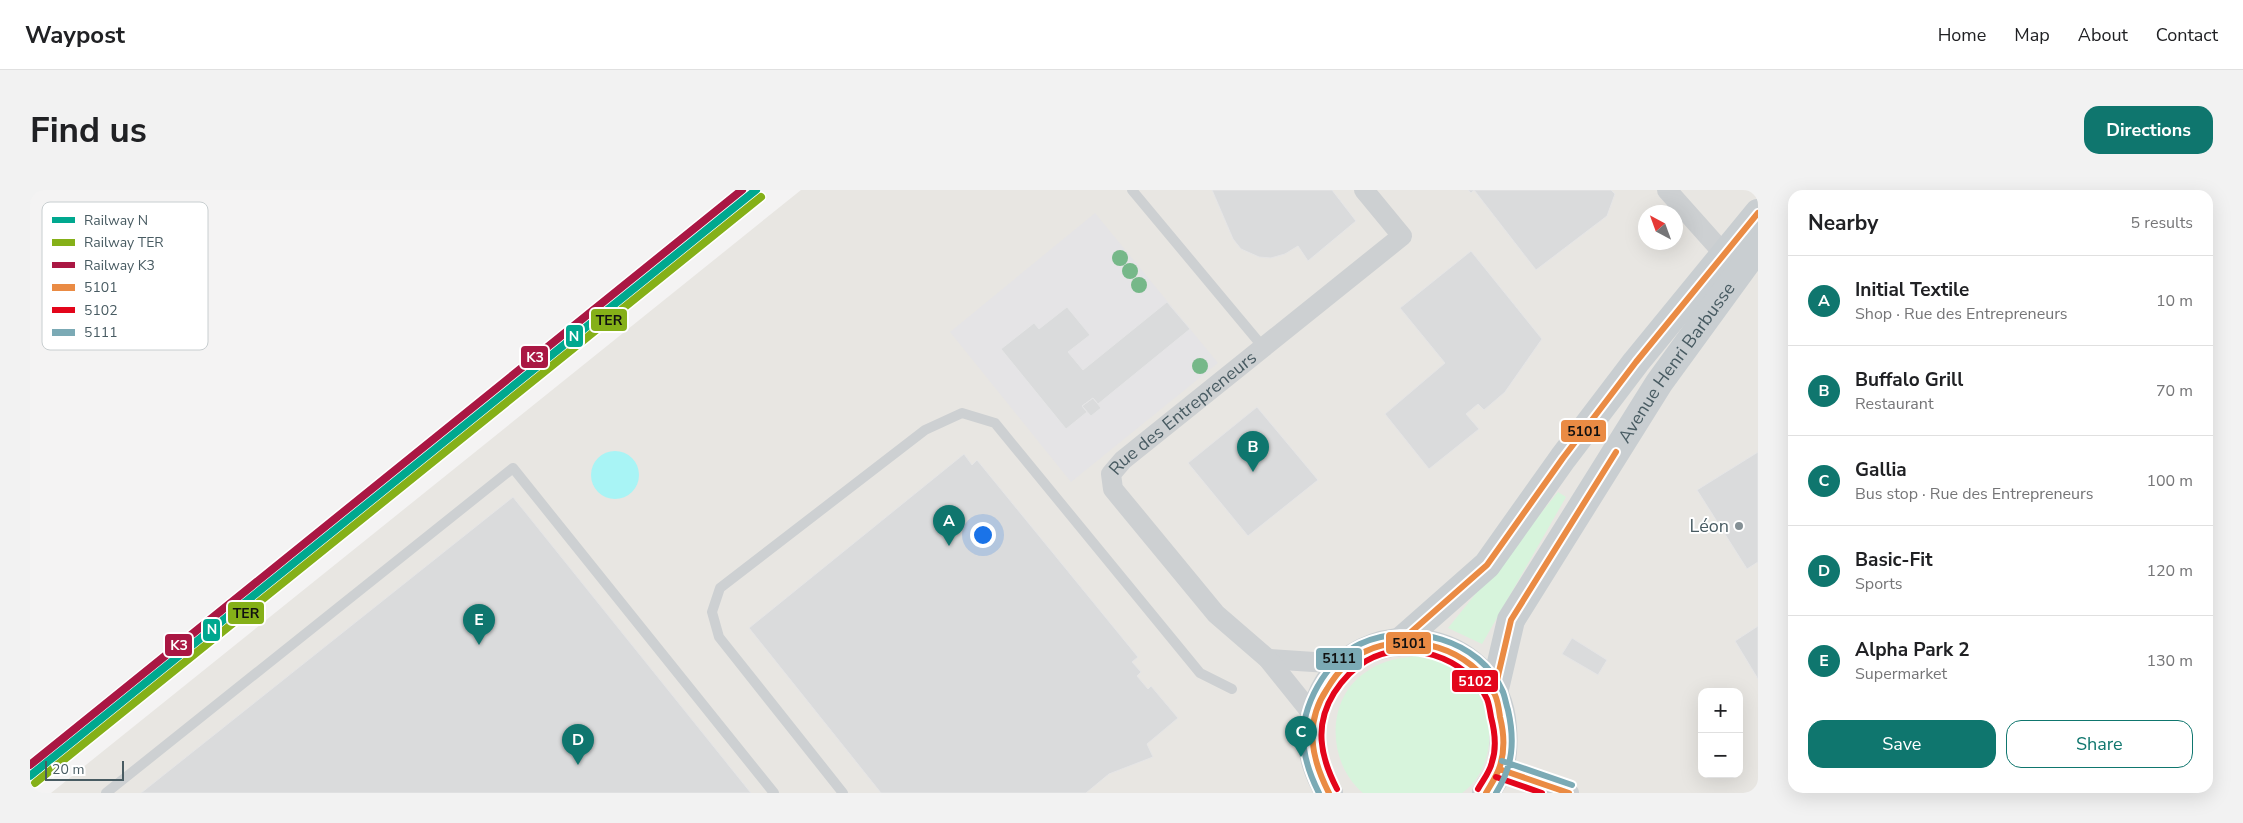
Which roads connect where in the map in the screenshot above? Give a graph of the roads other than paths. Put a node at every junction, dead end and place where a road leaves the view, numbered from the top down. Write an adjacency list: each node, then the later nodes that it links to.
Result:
1 (1132, 190): 7 (lane)
2 (1364, 190): 7 (street, Rue des Entrepreneurs)
3 (1668, 190): 6 (street)
4 (1758, 213): 6 (main road, Avenue Henri Barbusse)
5 (1758, 247): 12 (main road, Avenue Henri Barbusse)
6 (1724, 254): 8 (main road, Avenue Henri Barbusse)
7 (1263, 347): 9 (street, Rue des Entrepreneurs)
8 (1402, 640): 10 (main road); 12 (main road)
9 (1268, 659): 10 (street); 13 (street)
10 (1344, 664): 13 (main road)
11 (1232, 689): 17 (lane)
12 (1494, 693): 14 (main road)
13 (1313, 715): 18 (main road)
14 (1499, 769): 19 (main road); 20 (street)
15 (106, 793): 16 (lane)
16 (774, 793)
17 (843, 793)
18 (1329, 793)
19 (1486, 793)
20 (1569, 793)

